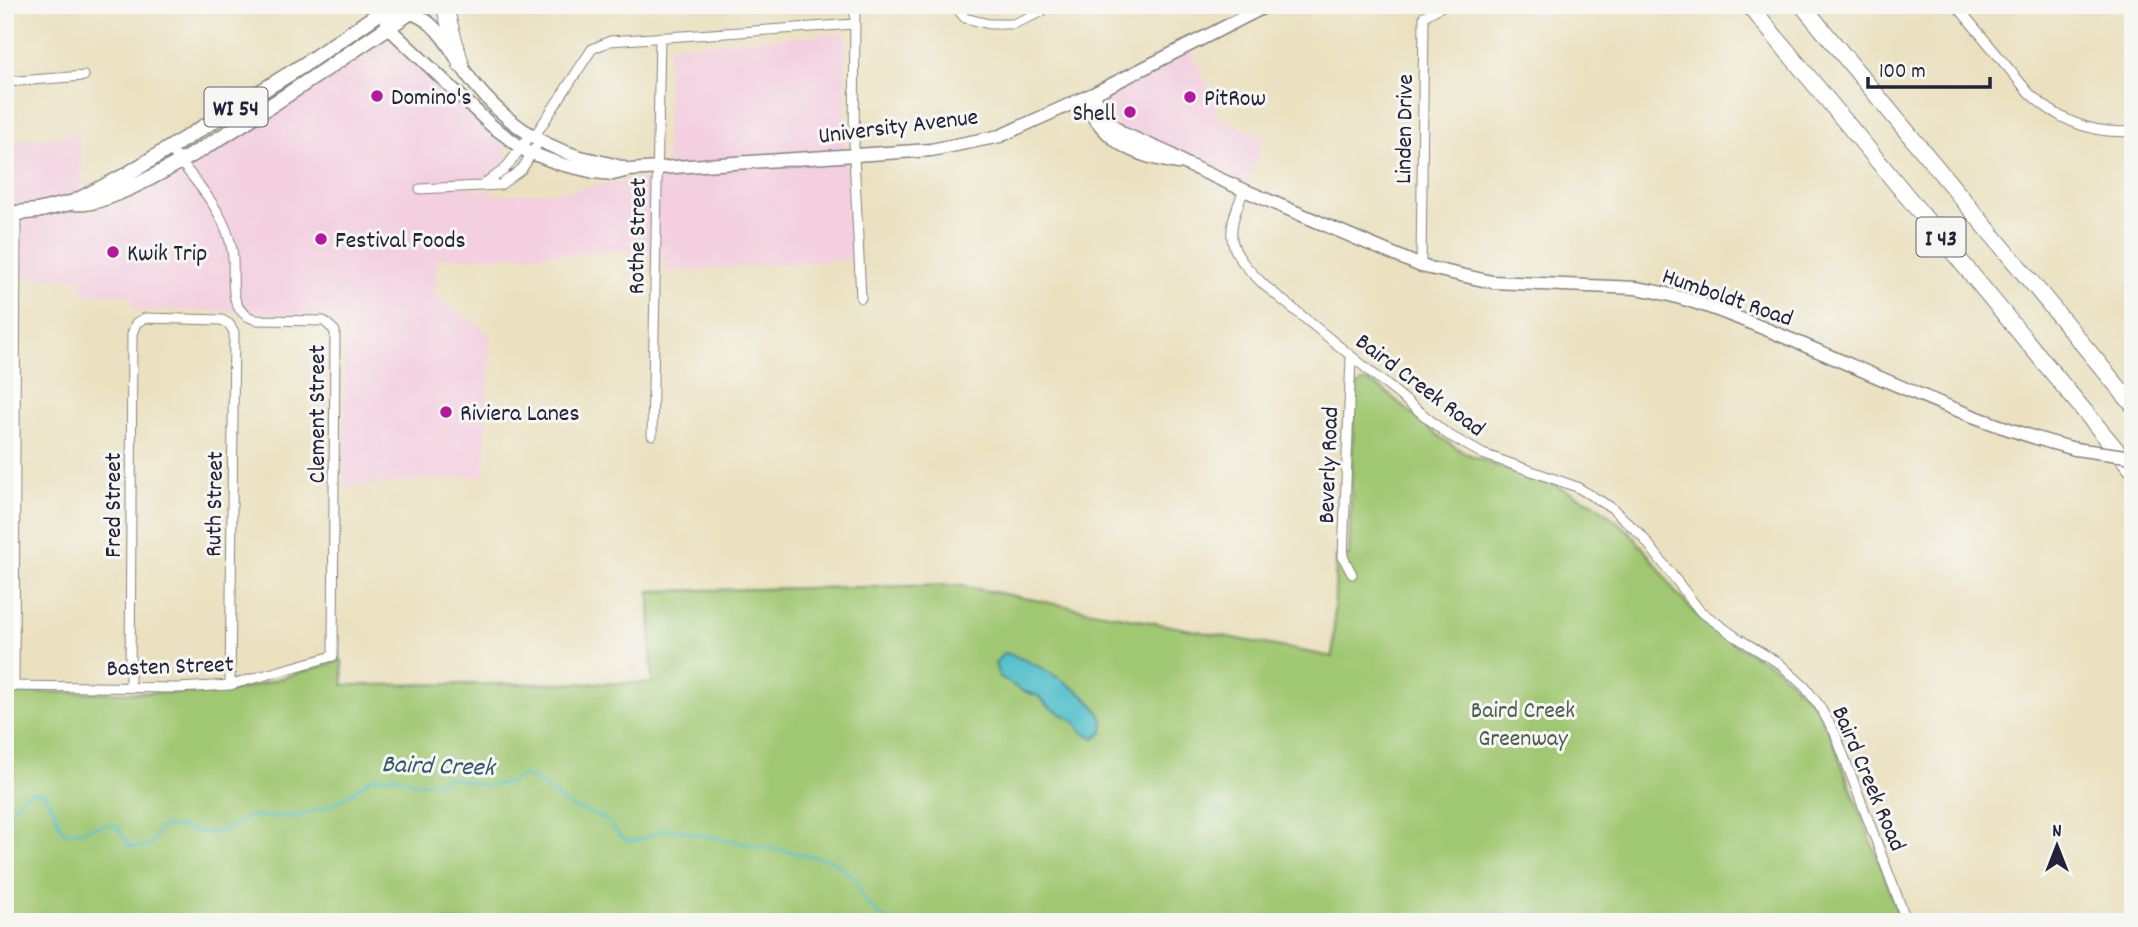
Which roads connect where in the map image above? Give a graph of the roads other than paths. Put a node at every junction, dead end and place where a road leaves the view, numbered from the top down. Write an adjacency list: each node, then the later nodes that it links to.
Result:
1 (444, 5): 15 (highway)
2 (855, 5): 12 (street)
3 (954, 5): 4 (street)
4 (1049, 5)
5 (1268, 5): 18 (main road, University Avenue)
6 (1444, 5): 33 (street, Linden Drive)
7 (1749, 5): 40 (highway, I 43)
8 (1802, 5): 37 (highway, I 43)
9 (1956, 5): 19 (street)
10 (389, 6): 11 (main road); 13 (main road); 22 (main road, WI 54)
11 (416, 8): 13 (main road, WI 54); 15 (main road)
12 (855, 24): 14 (street); 24 (street)
13 (389, 26): 21 (main road, University Avenue); 25 (main road, WI 54)
14 (660, 37): 20 (street); 26 (street, Rothe Street)
15 (461, 65): 20 (main road)
16 (84, 76): 17 (street)
17 (5, 82)
18 (1087, 96): 24 (main road, University Avenue); 30 (main road, Humboldt Road)
19 (2133, 131)
20 (535, 137): 21 (street); 23 (street); 27 (main road)
21 (521, 147): 23 (main road, University Avenue); 28 (street)
22 (170, 148): 25 (street, Clement Street); 31 (main road, WI 54)
23 (533, 154): 27 (main road, University Avenue); 28 (street)
24 (854, 156): 26 (main road, University Avenue); 34 (street)
25 (179, 161): 31 (main road, WI 54); 42 (street, Clement Street)
26 (657, 169): 27 (main road, University Avenue); 38 (street, Rothe Street)
27 (629, 170)
28 (481, 186): 29 (street)
29 (419, 189)
30 (1244, 190): 33 (main road, Humboldt Road); 36 (street, Baird Creek Road)
31 (74, 202): 32 (main road, WI 54)
32 (11, 214): 44 (street)
33 (1421, 266): 39 (main road, Humboldt Road, bridge)
34 (861, 298)
35 (229, 324): 43 (street, Ruth Street); 45 (street, Fred Street)
36 (1351, 356): 41 (street, Beverly Road); 46 (street, Baird Creek Road)
37 (2133, 405)
38 (652, 435)
39 (2133, 457)
40 (2133, 470)
41 (1352, 574)
42 (333, 656): 43 (street, Basten Street)
43 (230, 685): 45 (street, Basten Street)
44 (10, 686): 45 (street, Basten Street)
45 (130, 687)
46 (1907, 922)

